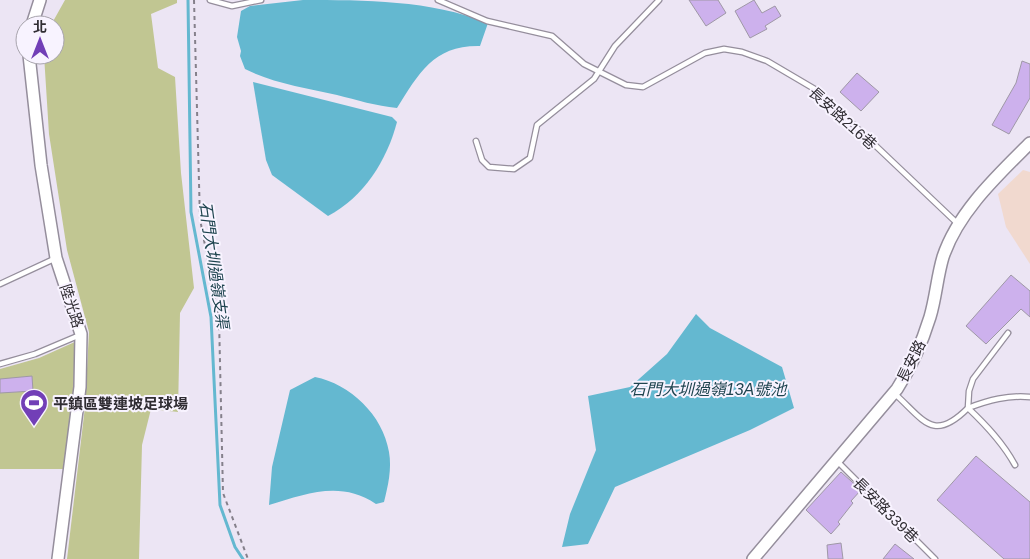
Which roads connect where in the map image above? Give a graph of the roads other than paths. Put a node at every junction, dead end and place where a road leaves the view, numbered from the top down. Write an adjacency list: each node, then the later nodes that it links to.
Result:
1 (40, 0): 6 (street)
2 (210, 0): 3 (lane)
3 (261, 0)
4 (438, 0): 8 (lane, 長安路216巷)
5 (659, 0): 8 (lane)
6 (35, 15)
7 (30, 65): 12 (street, 陸光路)
8 (598, 72): 9 (lane); 11 (lane, 長安路216巷)
9 (476, 141)
10 (1030, 143): 11 (street, 長安路)
11 (959, 225): 17 (street, 長安路)
12 (56, 258): 13 (lane); 15 (street, 陸光路)
13 (0, 284)
14 (1008, 332): 19 (lane)
15 (81, 334): 16 (lane); 22 (street, 陸光路)
16 (0, 364)
17 (894, 393): 19 (lane); 20 (street, 長安路)
18 (1030, 397): 19 (lane)
19 (968, 408): 21 (lane)
20 (837, 461): 23 (street, 長安路); 24 (lane, 長安路339巷)
21 (1015, 465)
22 (58, 559)
23 (753, 559)
24 (936, 559)

